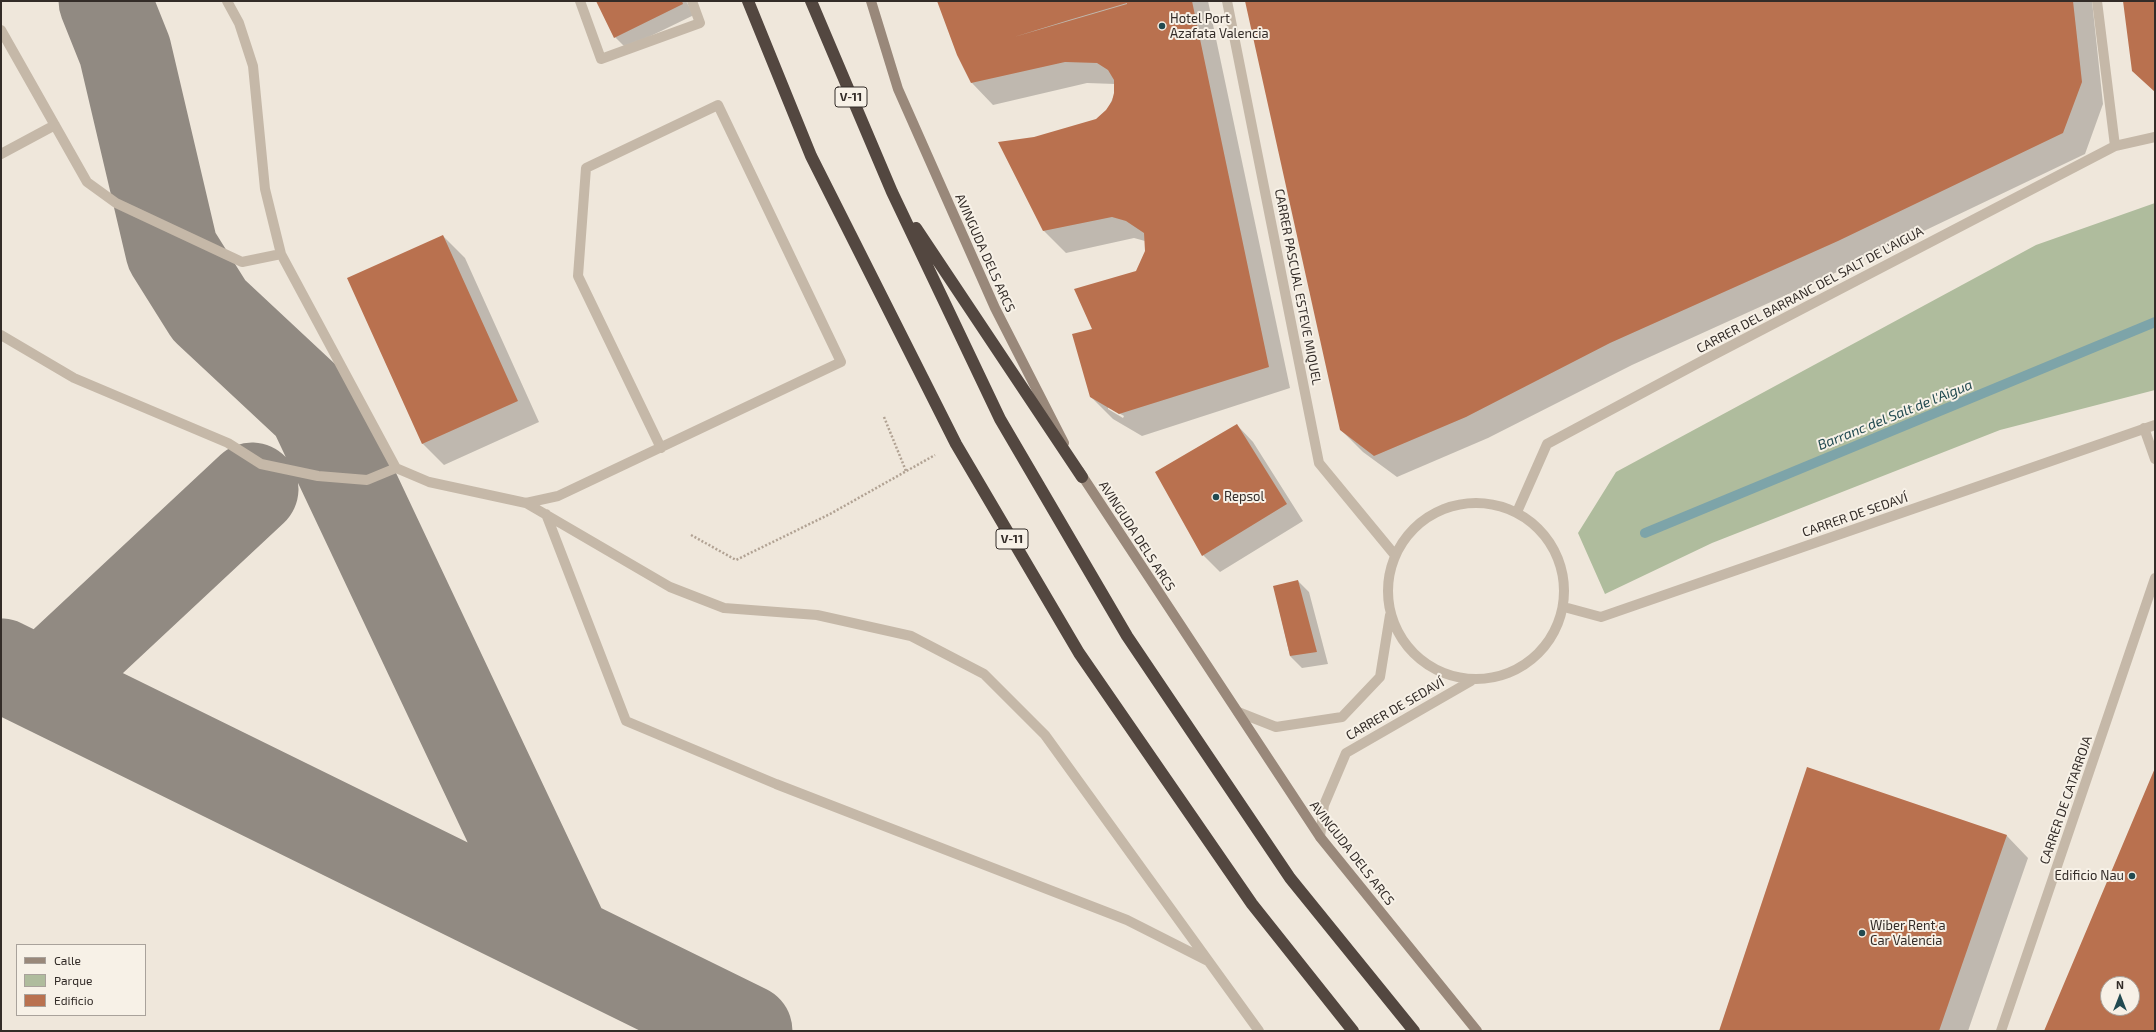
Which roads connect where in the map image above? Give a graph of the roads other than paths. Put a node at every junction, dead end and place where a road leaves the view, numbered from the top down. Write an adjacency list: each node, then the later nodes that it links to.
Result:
1 (227, 1): 15 (street)
2 (580, 1): 3 (street)
3 (692, 1)
4 (748, 1): 35 (highway, V-11)
5 (811, 1): 14 (highway, V-11)
6 (871, 1): 22 (street, AVINGUDA DELS ARCS)
7 (1227, 1): 26 (street, CARRER PASCUAL ESTEVE MIQUEL)
8 (2097, 1): 12 (street)
9 (1, 30): 10 (street)
10 (55, 125): 13 (street); 15 (street)
11 (2155, 137): 12 (street, CARRER DEL BARRANC DEL SALT DE L'AIGUA)
12 (2115, 146): 24 (street, CARRER DEL BARRANC DEL SALT DE L'AIGUA)
13 (1, 154)
14 (892, 192): 22 (highway); 36 (highway, V-11)
15 (281, 254): 21 (street)
16 (1, 334): 21 (street)
17 (2155, 425): 18 (street, CARRER DE SEDAVÍ)
18 (2144, 428): 20 (street); 28 (street, CARRER DE SEDAVÍ)
19 (661, 448): 19 (street); 23 (street)
20 (2155, 459)
21 (396, 468): 23 (street)
22 (1082, 477): 31 (street, AVINGUDA DELS ARCS)
23 (526, 503): 25 (street)
24 (1517, 512): 26 (street); 28 (street)
25 (546, 514): 33 (street); 33 (street)
26 (1394, 554): 29 (street)
27 (2155, 578): 38 (street, CARRER DE CATARROJA)
28 (1564, 607): 30 (street)
29 (1390, 615): 30 (street); 31 (street, CARRER DE SEDAVÍ)
30 (1471, 681): 32 (street, CARRER DE SEDAVÍ)
31 (1238, 712): 32 (street, AVINGUDA DELS ARCS)
32 (1320, 837): 37 (street, AVINGUDA DELS ARCS)
33 (1210, 962): 34 (street)
34 (1259, 1031)
35 (1353, 1031)
36 (1414, 1031)
37 (1477, 1031)
38 (2001, 1031)

